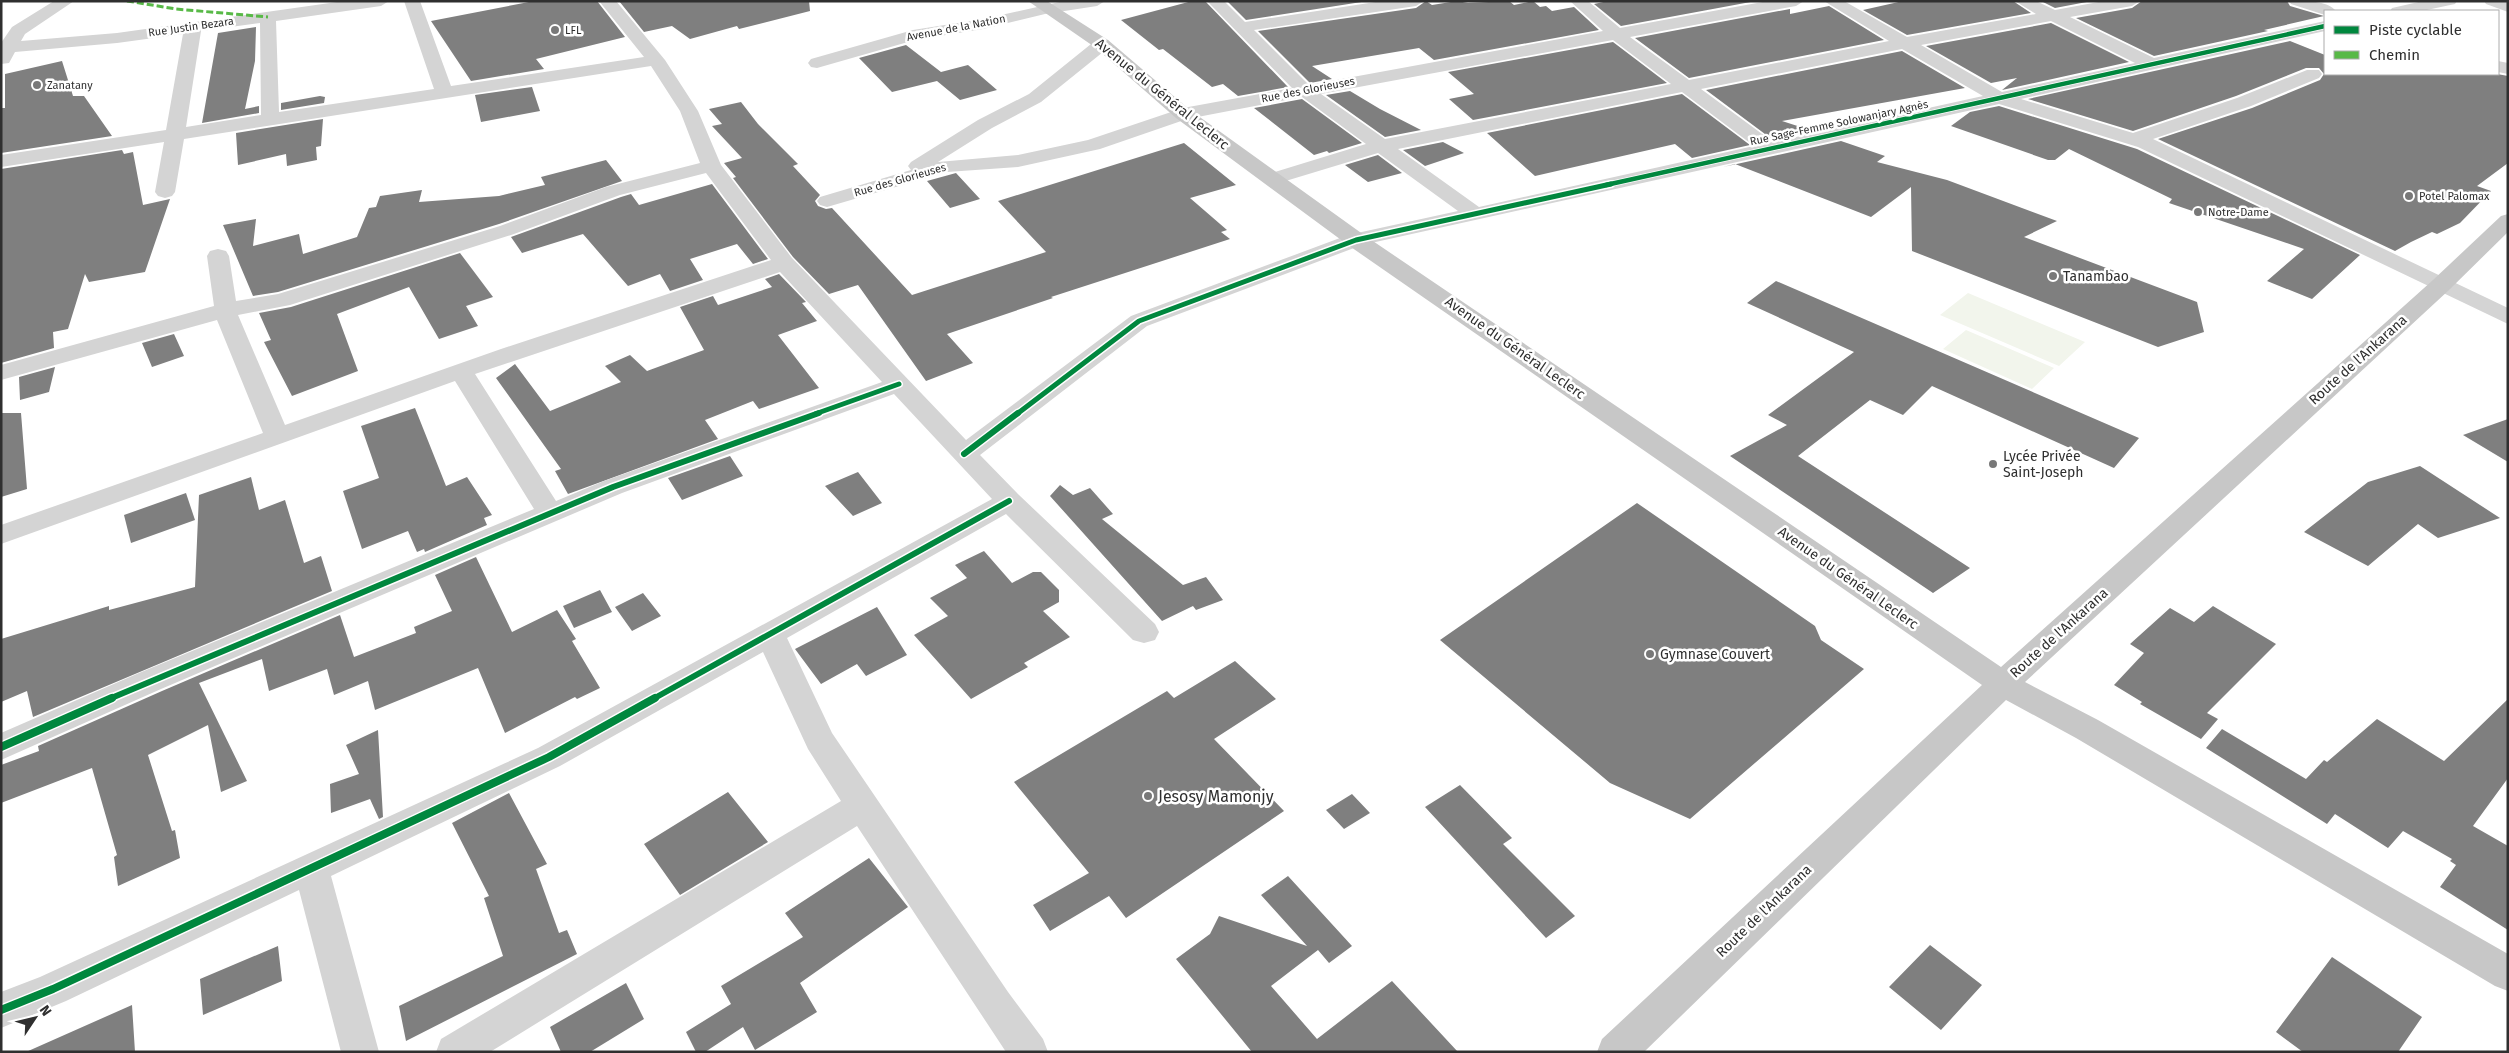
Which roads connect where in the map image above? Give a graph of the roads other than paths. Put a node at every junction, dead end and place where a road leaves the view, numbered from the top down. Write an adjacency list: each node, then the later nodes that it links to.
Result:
1 (66, 1): 28 (street)
2 (381, 1): 21 (street, Rue Justin Bezara)
3 (412, 1): 35 (street)
4 (607, 1): 29 (street)
5 (1097, 1): 16 (street, Avenue de la Nation)
6 (1215, 1): 24 (street)
7 (1416, 1): 24 (street)
8 (1578, 1): 25 (street)
9 (1796, 1): 25 (street, Rue des Glorieuses)
10 (1832, 1): 26 (street)
11 (2023, 1): 20 (street)
12 (2132, 1): 20 (street)
13 (2297, 1): 18 (street)
14 (2448, 1): 19 (street)
15 (2492, 1): 17 (street)
16 (1040, 5): 27 (main road, Avenue du Général Leclerc); 30 (street, Avenue de la Nation)
17 (2508, 7)
18 (2325, 10)
19 (2403, 10)
20 (2052, 16): 26 (street); 31 (street)
21 (268, 17): 23 (street, Rue Justin Bezara); 38 (street)
22 (2324, 26): 31 (street, Rue Sage-Femme Solowanjary Agnès)
23 (193, 27): 28 (street, Rue Justin Bezara); 39 (street)
24 (1243, 27): 34 (street)
25 (1616, 34): 33 (street); 34 (street, Rue des Glorieuses)
26 (1905, 43): 33 (street); 36 (street)
27 (1102, 44): 37 (main road, Avenue du Général Leclerc); 45 (street)
28 (3, 53)
29 (656, 60): 35 (street); 44 (street)
30 (817, 63)
31 (2152, 64): 36 (street, Rue Sage-Femme Solowanjary Agnès)
32 (2313, 74): 40 (street)
33 (1686, 86): 41 (street); 42 (street)
34 (1304, 90): 37 (street, Rue des Glorieuses); 41 (street)
35 (445, 94): 38 (street)
36 (2000, 98): 40 (street); 42 (street, Rue Sage-Femme Solowanjary Agnès)
37 (1183, 114): 45 (street, Rue des Glorieuses); 46 (main road, Avenue du Général Leclerc)
38 (270, 120): 39 (street)
39 (175, 134): 43 (street); 47 (street)
40 (2135, 140): 54 (street)
41 (1381, 146): 46 (street); 49 (street)
42 (1769, 148): 49 (street, Rue Sage-Femme Solowanjary Agnès)
43 (1, 161)
44 (711, 166): 53 (street); 55 (street)
45 (898, 179): 48 (street, Rue des Glorieuses)
46 (1272, 179): 51 (main road, Avenue du Général Leclerc)
47 (165, 192)
48 (827, 201)
49 (1474, 213): 51 (street, Rue Sage-Femme Solowanjary Agnès)
50 (2508, 220): 54 (main road, Route de l'Ankarana)
51 (1356, 240): 61 (street, Rue Sage-Femme Solowanjary Agnès); 67 (main road, Avenue du Général Leclerc)
52 (218, 256): 55 (street)
53 (784, 263): 57 (street); 59 (street)
54 (2441, 285): 56 (street); 67 (main road, Route de l'Ankarana)
55 (226, 310): 58 (street); 60 (street)
56 (2508, 317)
57 (461, 371): 60 (street); 63 (street)
58 (1, 373)
59 (899, 384): 61 (street); 63 (street)
60 (277, 437): 64 (street)
61 (964, 454): 62 (street)
62 (1009, 502): 65 (street); 66 (street)
63 (550, 513): 68 (street)
64 (1, 535)
65 (1144, 632)
66 (770, 635): 69 (street); 70 (street)
67 (2003, 684): 71 (main road, Avenue du Général Leclerc); 76 (main road, Route de l'Ankarana)
68 (1, 747)
69 (863, 805): 74 (street); 75 (street)
70 (311, 868): 72 (street); 73 (street)
71 (2508, 974)
72 (1, 1010)
73 (360, 1052)
74 (455, 1052)
75 (1029, 1052)
76 (1616, 1052)

